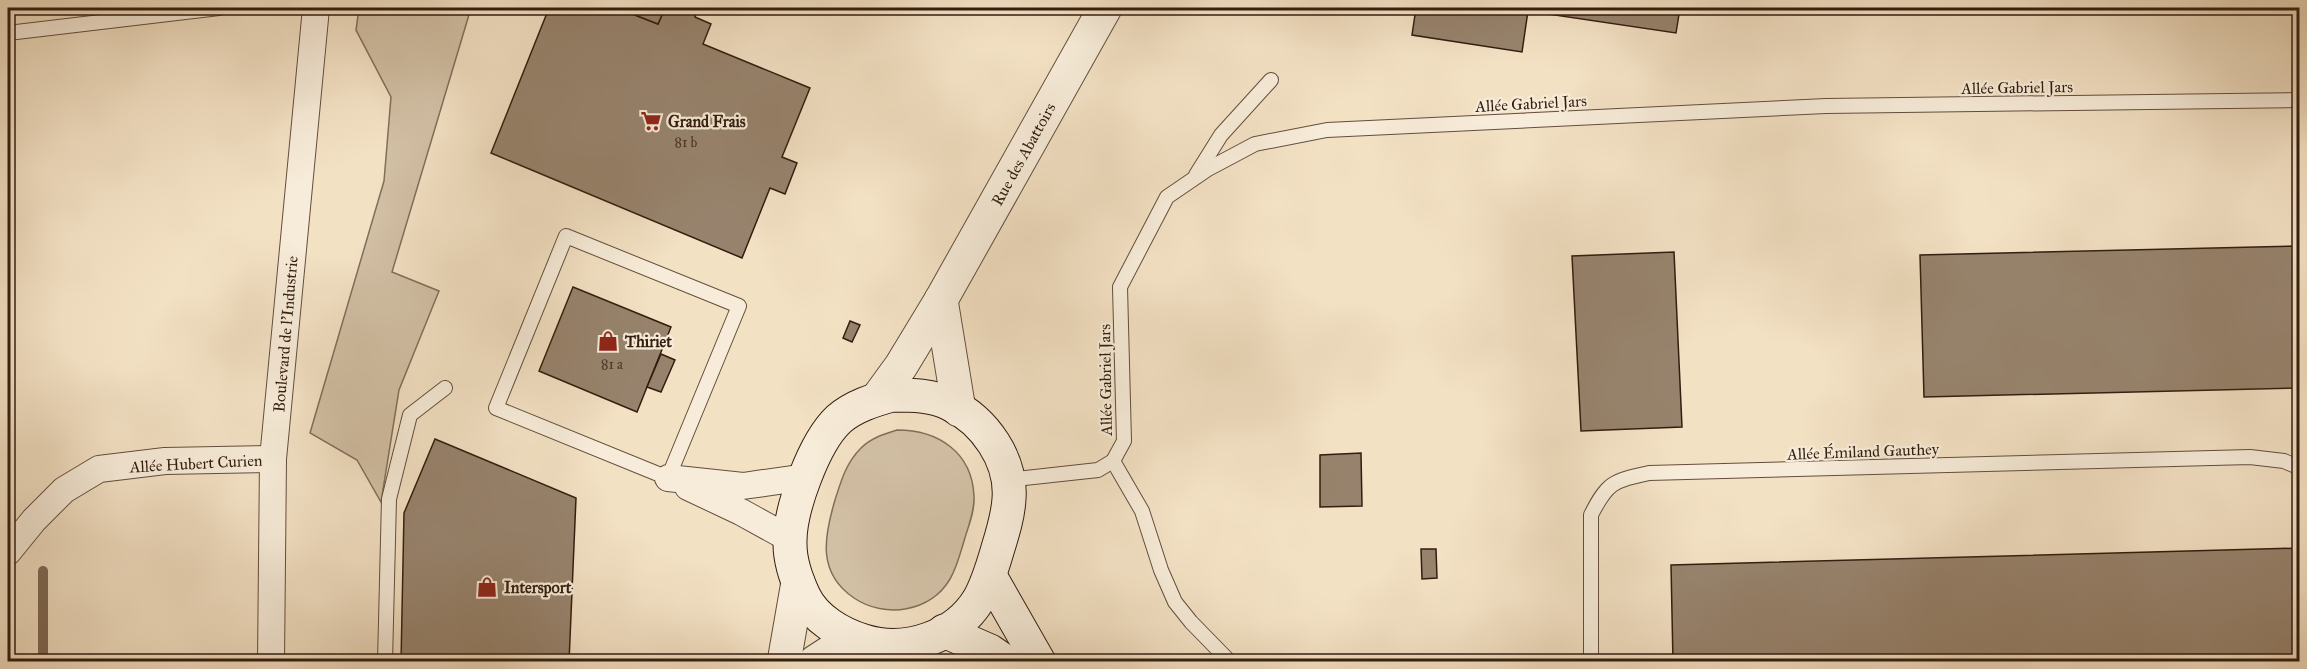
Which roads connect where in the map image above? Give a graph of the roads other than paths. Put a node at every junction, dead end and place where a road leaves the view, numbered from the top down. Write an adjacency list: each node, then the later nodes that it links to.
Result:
1 (219, 8): 4 (lane)
2 (316, 8): 12 (street, Boulevard de l'Industrie)
3 (1105, 8): 8 (main road, Rue des Abattoirs)
4 (8, 33)
5 (1271, 80): 7 (lane)
6 (2300, 100): 7 (lane, Allée Gabriel Jars)
7 (1193, 179): 13 (lane, Allée Gabriel Jars)
8 (941, 300): 10 (main road, Rue des Abattoirs); 11 (main road)
9 (445, 388): 25 (lane)
10 (878, 399): 11 (main road); 15 (main road)
11 (959, 410): 17 (main road)
12 (273, 459): 19 (street, Allée Hubert Curien); 24 (street, Boulevard de l'Industrie)
13 (1113, 460): 17 (lane, Allée Gabriel Jars); 30 (lane)
14 (2300, 468): 31 (lane, Allée Émiland Gauthey)
15 (806, 477): 16 (street); 18 (main road)
16 (668, 478): 16 (lane); 18 (street)
17 (1007, 480): 20 (main road)
18 (790, 539): 21 (main road)
19 (8, 552)
20 (990, 576): 22 (main road); 29 (main road)
21 (798, 582): 23 (main road); 26 (main road)
22 (945, 631): 23 (main road); 28 (main road)
23 (852, 638): 27 (main road)
24 (271, 662)
25 (385, 662)
26 (784, 662)
27 (815, 662)
28 (1005, 662)
29 (1039, 662)
30 (1230, 662)
31 (1590, 662)

